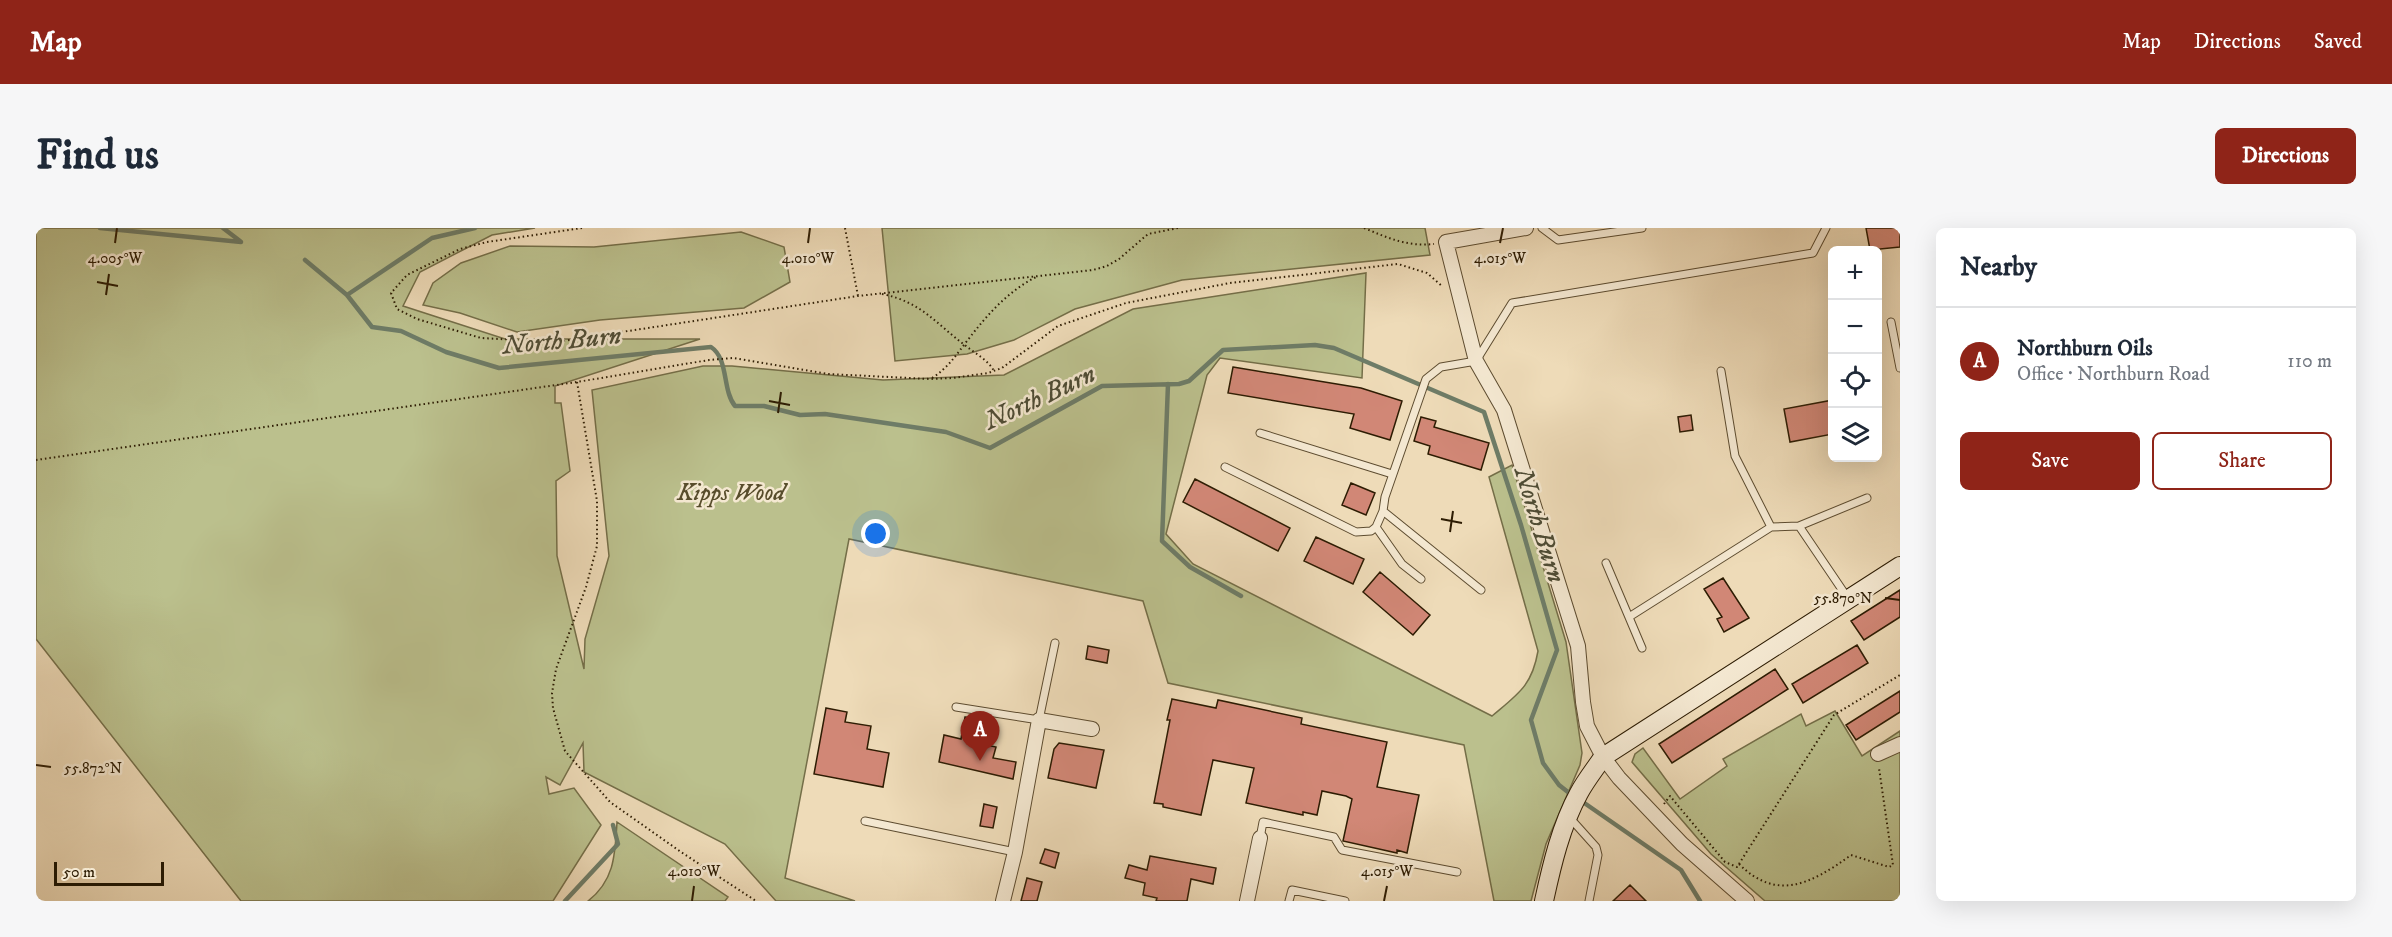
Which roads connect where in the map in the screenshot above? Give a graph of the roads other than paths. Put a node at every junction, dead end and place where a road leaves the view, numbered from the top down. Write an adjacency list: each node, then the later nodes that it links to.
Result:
1 (1526, 228): 6 (street)
2 (1542, 228): 3 (lane)
3 (1642, 228)
4 (1826, 228): 6 (lane)
5 (1891, 322): 7 (lane)
6 (1476, 361): 11 (lane); 30 (street)
7 (1900, 368)
8 (1721, 371): 16 (lane)
9 (1260, 433): 11 (lane)
10 (1225, 466): 15 (lane)
11 (1392, 474): 13 (lane)
12 (1867, 498): 14 (lane)
13 (1383, 511): 15 (lane); 20 (lane)
14 (1799, 526): 16 (lane); 21 (lane)
15 (1376, 527): 19 (lane)
16 (1771, 527): 22 (lane)
17 (1606, 563): 22 (lane)
18 (1900, 566): 21 (main road)
19 (1421, 579)
20 (1481, 590)
21 (1849, 599): 30 (main road)
22 (1629, 617): 24 (lane)
23 (1055, 643): 26 (lane)
24 (1642, 648)
25 (956, 707): 26 (lane)
26 (1039, 720): 27 (street); 34 (street)
27 (1092, 729)
28 (1900, 744): 29 (street)
29 (1878, 753)
30 (1603, 757): 31 (main road); 42 (street)
31 (1574, 804): 40 (main road); 41 (lane)
32 (865, 821): 34 (lane)
33 (1260, 838): 35 (lane); 37 (street)
34 (1014, 852): 36 (street)
35 (1457, 872)
36 (1003, 901)
37 (1247, 901)
38 (1289, 901): 39 (lane)
39 (1345, 901)
40 (1544, 901)
41 (1589, 901)
42 (1747, 901)

